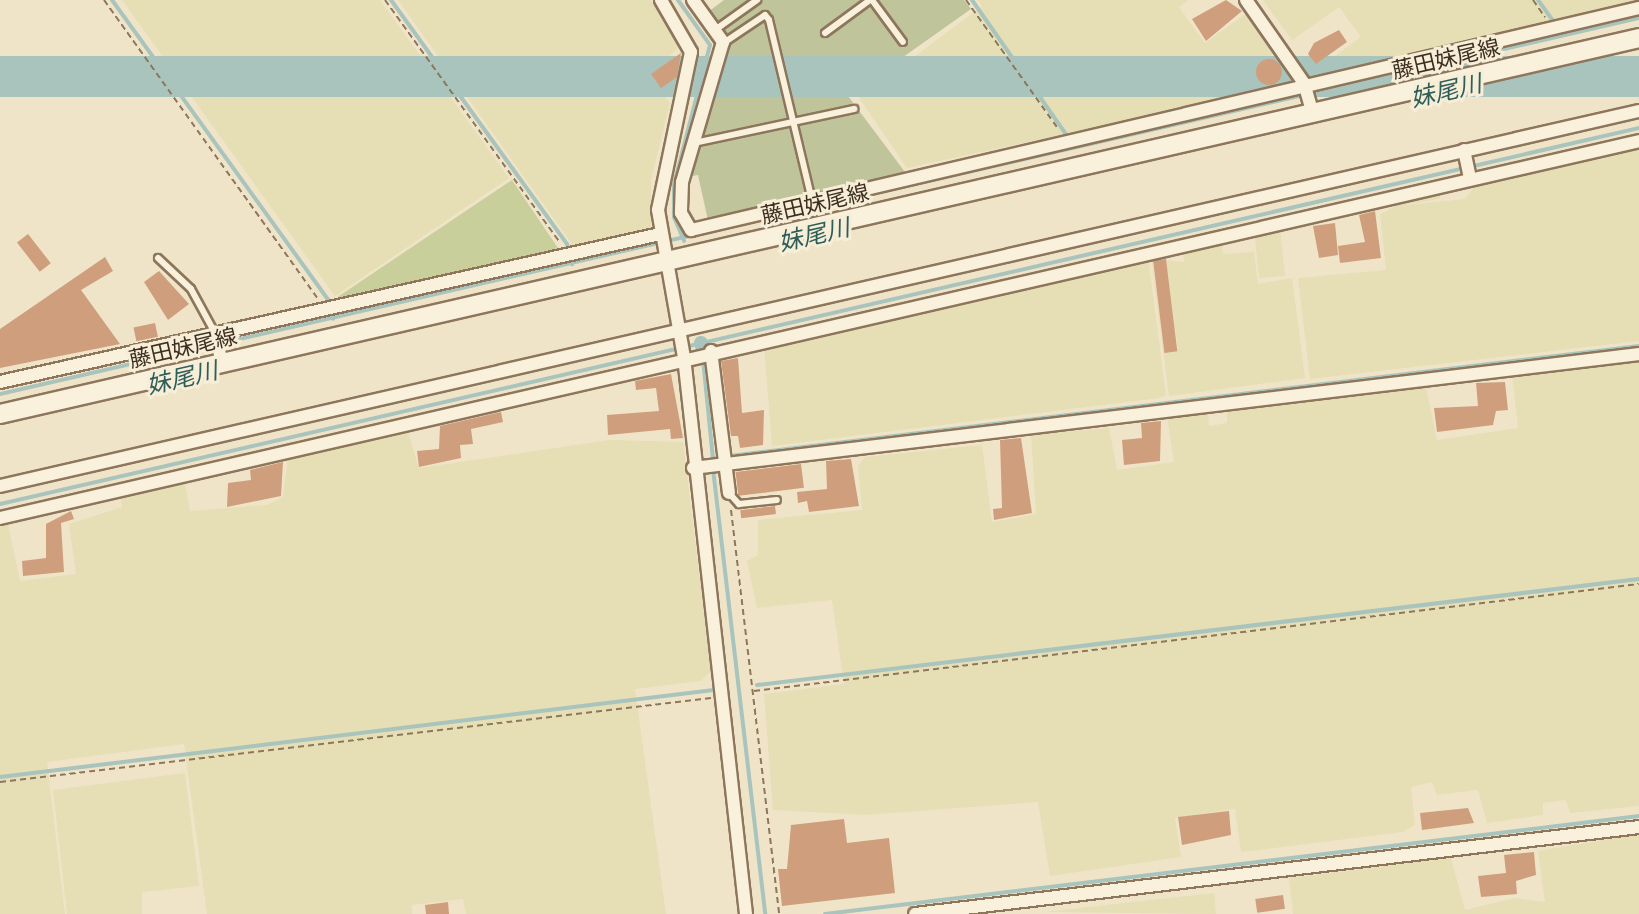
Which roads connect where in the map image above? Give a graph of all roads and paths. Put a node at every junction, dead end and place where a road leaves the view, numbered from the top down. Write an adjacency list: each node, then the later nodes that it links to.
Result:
1 (104, 0): 30 (path)
2 (385, 0): 28 (path)
3 (661, 0): 24 (street)
4 (693, 0): 11 (street)
5 (757, 0): 11 (lane)
6 (871, 0): 13 (lane); 16 (lane)
7 (966, 0): 21 (path)
8 (1246, 0): 17 (street)
9 (1533, 0): 12 (path)
10 (1639, 8): 12 (street)
11 (715, 30): 15 (street)
12 (1550, 30): 17 (street)
13 (825, 33)
14 (1639, 38): 17 (main road, 藤田妹尾線)
15 (723, 42): 20 (lane); 23 (street)
16 (903, 42)
17 (1309, 98): 21 (street); 27 (main road, 藤田妹尾線)
18 (854, 109): 20 (lane)
19 (1639, 111): 25 (street)
20 (795, 123): 23 (lane); 26 (lane)
21 (1068, 141): 26 (street)
22 (1639, 141): 25 (street)
23 (692, 143): 24 (street)
24 (679, 157): 26 (street); 27 (street)
25 (1468, 166): 31 (street); 33 (street)
26 (812, 204)
27 (663, 251): 28 (street); 31 (street); 32 (main road, 藤田妹尾線)
28 (568, 254): 30 (street)
29 (158, 258): 32 (lane)
30 (329, 309): 32 (street)
31 (681, 343): 33 (street); 37 (street); 38 (street); 41 (street)
32 (218, 346): 35 (street); 36 (main road, 藤田妹尾線)
33 (711, 351): 37 (street)
34 (1639, 354): 37 (street)
35 (0, 382)
36 (0, 414)
37 (715, 463): 39 (street); 44 (street)
38 (0, 486)
39 (729, 493): 40 (lane); 43 (path)
40 (777, 500)
41 (0, 518)
42 (1639, 584): 43 (path)
43 (754, 691): 48 (path)
44 (720, 697): 45 (path); 47 (street)
45 (0, 782)
46 (1639, 827): 49 (street)
47 (746, 914)
48 (779, 914)
49 (915, 914)

